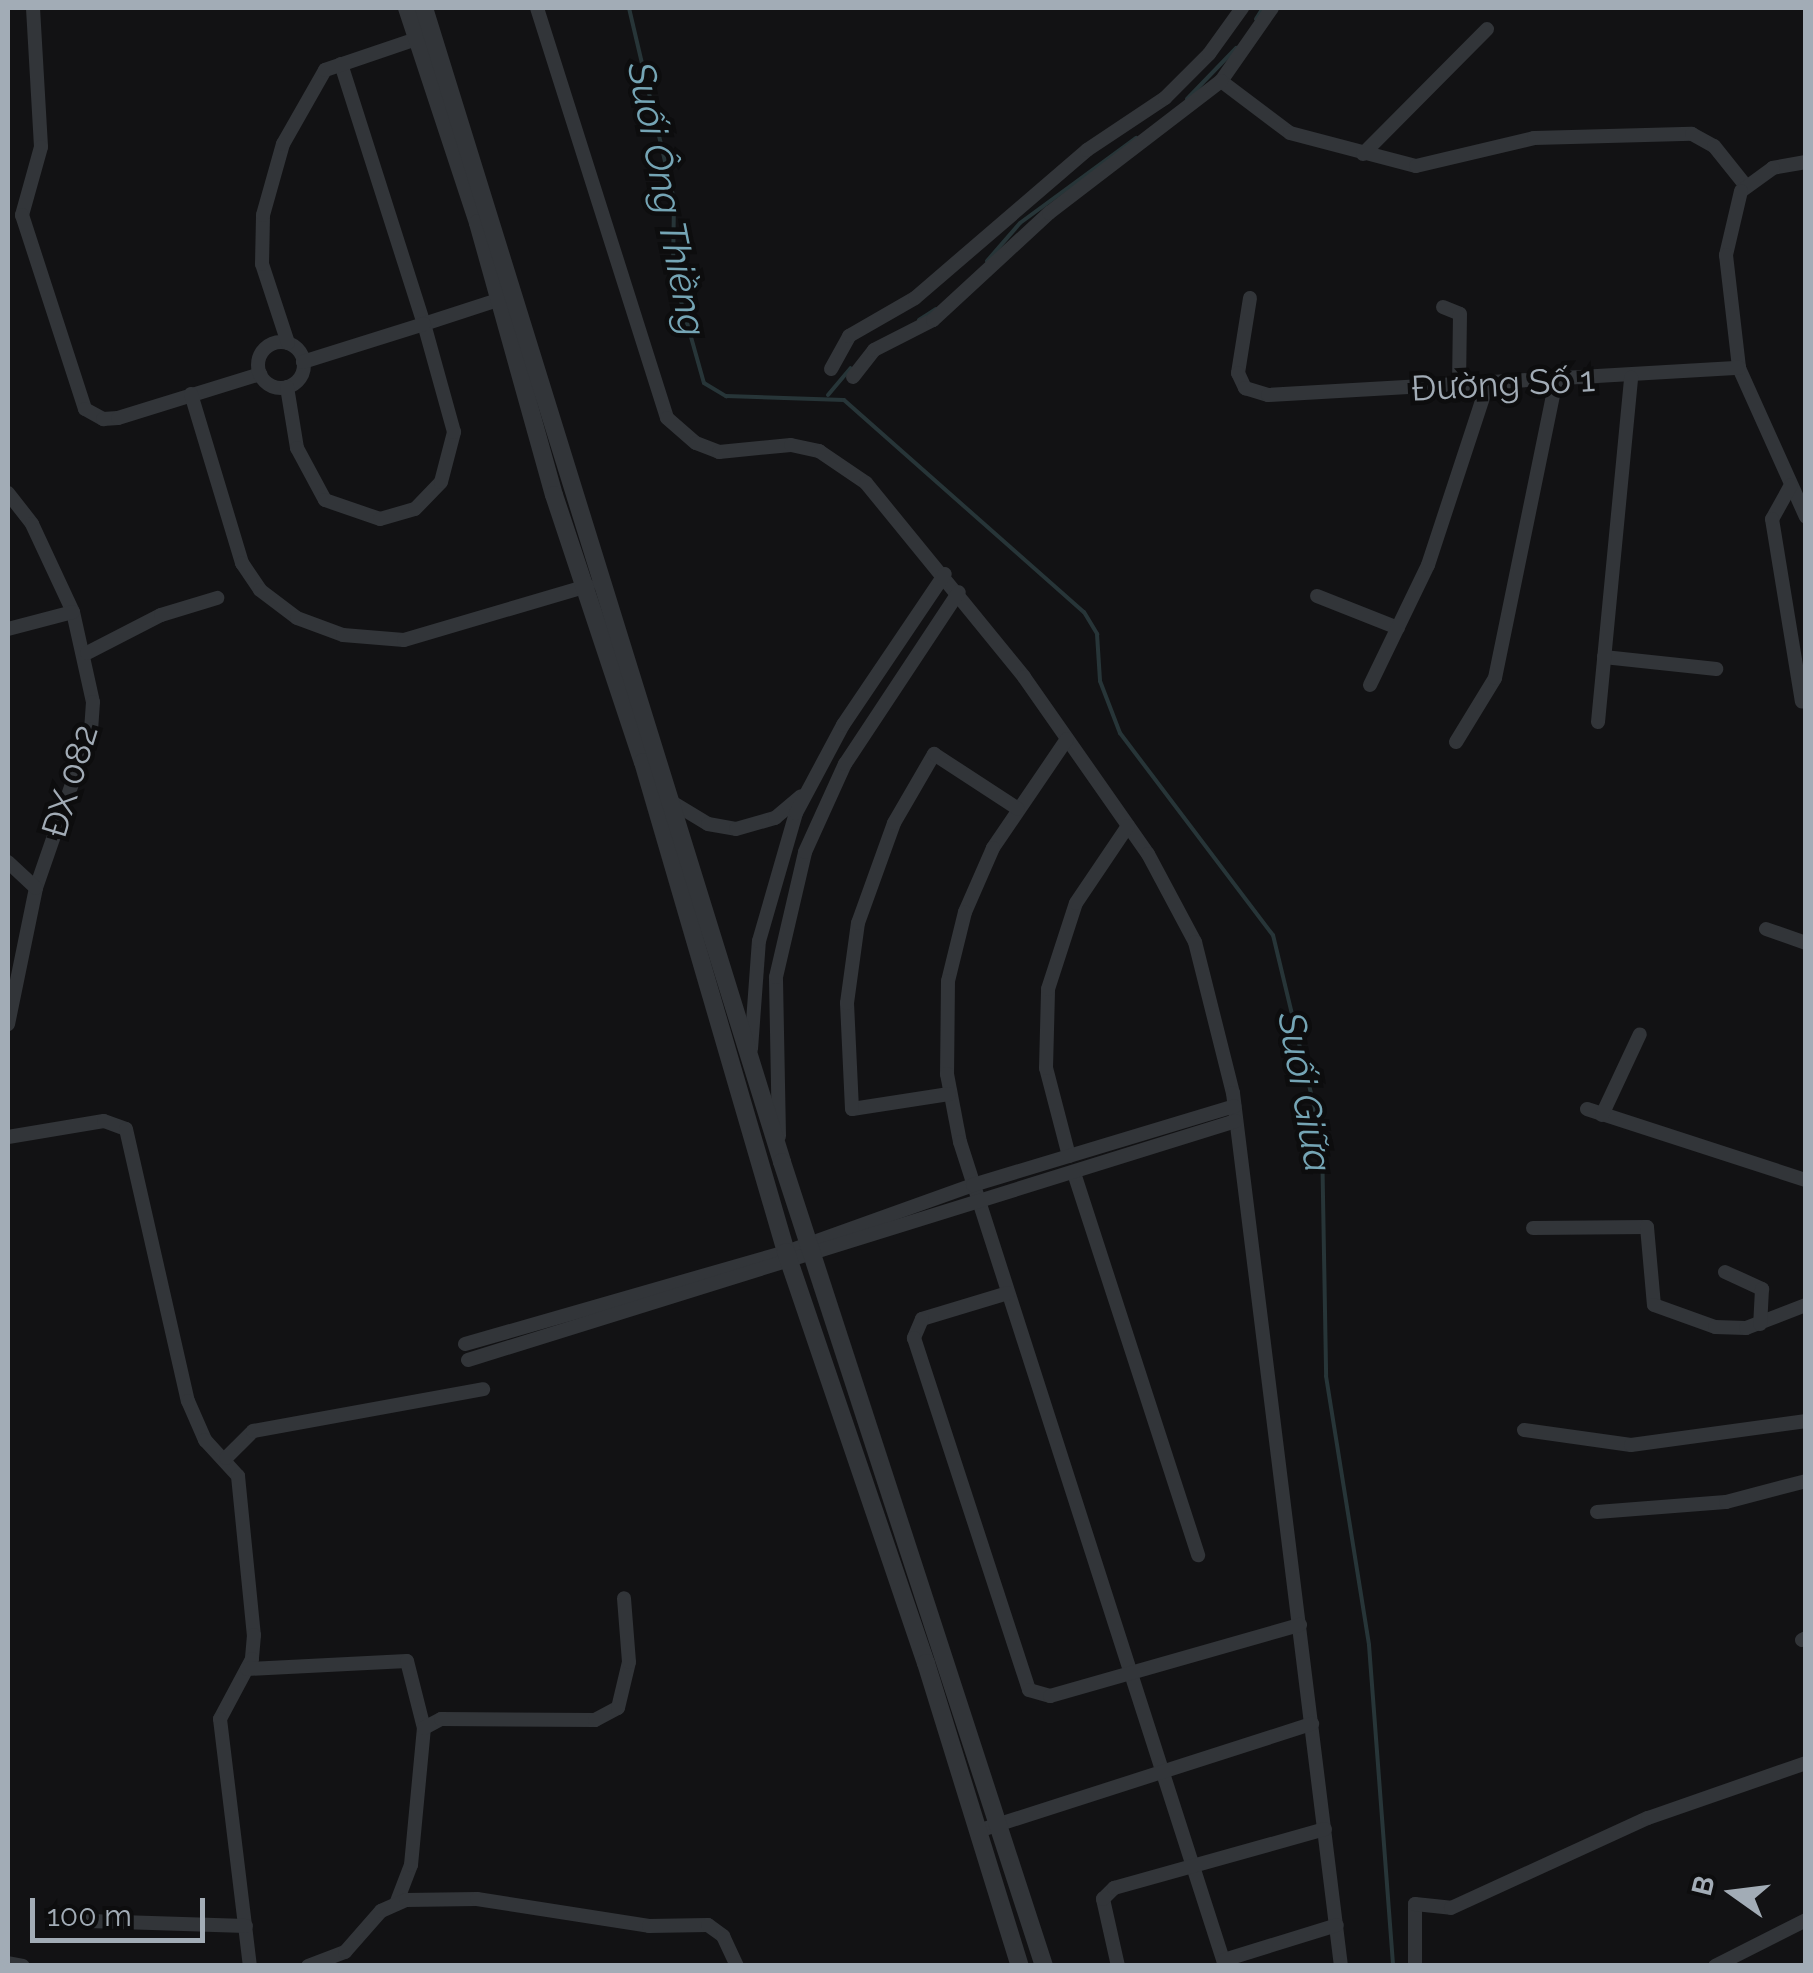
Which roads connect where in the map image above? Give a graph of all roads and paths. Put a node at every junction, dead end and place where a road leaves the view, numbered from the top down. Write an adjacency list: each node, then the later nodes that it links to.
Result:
1 (33, 8): 29 (street)
2 (407, 8): 8 (street)
3 (424, 8): 14 (street)
4 (536, 8): 33 (street)
5 (1242, 8): 21 (street)
6 (1272, 8): 10 (street)
7 (1487, 29): 11 (street)
8 (416, 39): 9 (street); 14 (street)
9 (341, 64): 17 (street); 18 (street)
10 (1221, 81): 11 (street); 23 (street)
11 (1362, 154): 13 (street)
12 (1806, 162): 13 (street)
13 (1746, 186): 20 (street)
14 (505, 298): 17 (street); 34 (street); 50 (street)
15 (1250, 298): 27 (street, Đường Số 1)
16 (1443, 307): 27 (street)
17 (424, 324): 19 (street); 28 (street)
18 (288, 343): 19 (street); 22 (street)
19 (304, 362): 28 (street)
20 (1739, 368): 24 (street, Đường Số 1); 30 (street)
21 (831, 369)
22 (260, 374): 28 (street); 29 (street)
23 (853, 377)
24 (1631, 378): 26 (street, Đường Số 1); 42 (street)
25 (1488, 382): 26 (street, Đường Số 1); 27 (street, Đường Số 1); 39 (street)
26 (1556, 382): 48 (street)
27 (1459, 385)
28 (287, 387)
29 (191, 394): 34 (street)
30 (1791, 484): 32 (street); 45 (street)
31 (8, 493): 38 (street, ĐX 082)
32 (1806, 517)
33 (945, 574): 35 (street); 49 (street)
34 (588, 586): 71 (street)
35 (960, 592): 47 (street); 64 (street)
36 (1316, 596): 39 (street)
37 (218, 598): 41 (street)
38 (73, 612): 40 (street); 41 (street, ĐX 082)
39 (1398, 628): 44 (street)
40 (8, 629)
41 (87, 653): 54 (street, ĐX 082)
42 (1604, 657): 43 (street); 46 (street)
43 (1716, 669)
44 (1370, 685)
45 (1802, 702)
46 (1598, 722)
47 (1067, 739): 51 (street); 52 (street)
48 (1456, 742)
49 (810, 783): 50 (street); 59 (street)
50 (670, 800): 59 (street)
51 (1018, 809): 60 (street); 60 (street)
52 (1128, 826): 61 (street); 63 (street)
53 (8, 862): 54 (street)
54 (36, 888): 57 (street, ĐX 082)
55 (1766, 929): 56 (street)
56 (1806, 943)
57 (8, 1024)
58 (1640, 1034): 66 (street)
59 (751, 1062): 64 (street)
60 (949, 1094): 67 (street)
61 (1235, 1113): 63 (street); 65 (street); 86 (street)
62 (8, 1137): 81 (street)
63 (1068, 1156): 67 (street)
64 (782, 1162): 70 (street)
65 (1074, 1173): 68 (street); 84 (street)
66 (1806, 1180)
67 (973, 1185): 68 (street); 70 (street)
68 (980, 1204): 70 (street); 73 (street)
69 (1533, 1228): 75 (street)
70 (811, 1250): 71 (street); 93 (street)
71 (788, 1258): 76 (street); 77 (street); 95 (street)
72 (1725, 1272): 75 (street)
73 (1008, 1293): 88 (street); 88 (street)
74 (1806, 1305): 75 (street)
75 (1760, 1324)
76 (465, 1344)
77 (468, 1360)
78 (483, 1388): 81 (street)
79 (1806, 1421): 80 (street)
80 (1524, 1430)
81 (226, 1458): 87 (street)
82 (1806, 1481): 83 (street)
83 (1597, 1512)
84 (1198, 1555)
85 (624, 1598): 90 (street)
86 (1300, 1625): 88 (street); 89 (street)
87 (247, 1669): 90 (street); 101 (street)
88 (1127, 1669): 92 (street)
89 (1312, 1724): 92 (street); 94 (street)
90 (424, 1728): 97 (street)
91 (1806, 1764): 112 (street)
92 (1160, 1770): 93 (street); 96 (street)
93 (1002, 1824): 95 (street); 109 (street)
94 (1325, 1829): 96 (street); 100 (street)
95 (978, 1831): 108 (street)
96 (1194, 1868): 103 (street); 110 (street)
97 (396, 1904): 106 (street); 107 (street)
98 (1806, 1920): 113 (street)
99 (89, 1921): 101 (street)
100 (1337, 1925): 103 (street); 111 (street)
101 (246, 1926): 105 (street)
102 (8, 1963): 104 (street)
103 (1225, 1963)
104 (23, 1966)
105 (250, 1966)
106 (308, 1966)
107 (737, 1966)
108 (1020, 1966)
109 (1044, 1966)
110 (1118, 1966)
111 (1341, 1966)
112 (1414, 1966)
113 (1715, 1966)

